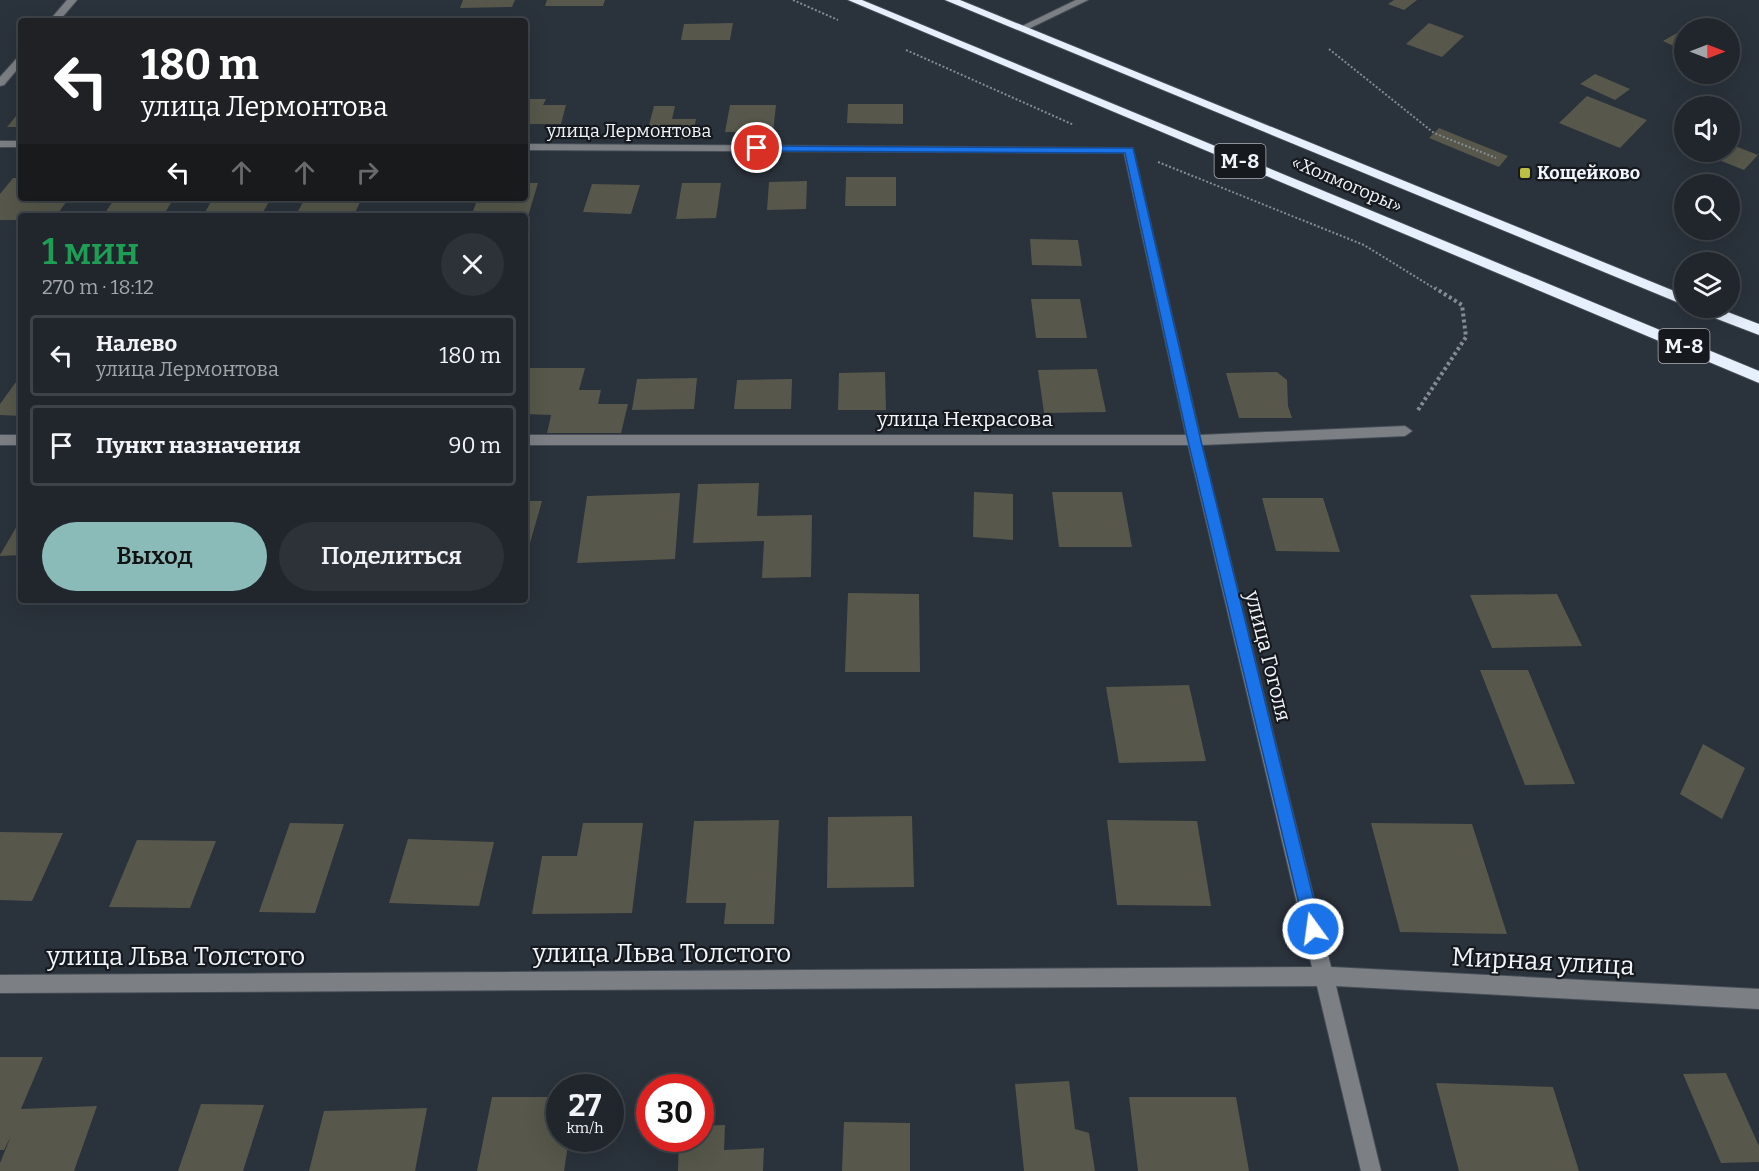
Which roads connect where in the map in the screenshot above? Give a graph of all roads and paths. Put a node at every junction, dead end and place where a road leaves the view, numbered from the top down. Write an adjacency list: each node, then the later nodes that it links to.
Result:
1 (72, 0): 5 (street)
2 (853, 0): 19 (highway, «Холмогоры» / М-8)
3 (950, 0): 6 (highway, «Холмогоры» / М-8)
4 (1083, 0): 6 (street)
5 (57, 18)
6 (1021, 29): 15 (highway, «Холмогоры» / М-8)
7 (1329, 49): 14 (path)
8 (18, 62): 9 (street)
9 (0, 83)
10 (0, 144): 11 (street)
11 (18, 144)
12 (528, 147): 13 (street, улица Лермонтова)
13 (1129, 150): 24 (street, улица Гоголя)
14 (1496, 158)
15 (1674, 296)
16 (1462, 305): 20 (path)
17 (1729, 318): 18 (highway, М-8)
18 (1759, 330)
19 (1759, 377)
20 (1405, 431): 24 (street, улица Некрасова)
21 (0, 440): 22 (street)
22 (18, 440)
23 (528, 440): 24 (street, улица Некрасова)
24 (1194, 441): 25 (street, улица Гоголя)
25 (1324, 976): 26 (street, улица Льва Толстого); 27 (street, Мирная улица); 28 (street, улица Гоголя)
26 (0, 984)
27 (1759, 999)
28 (1371, 1171)

